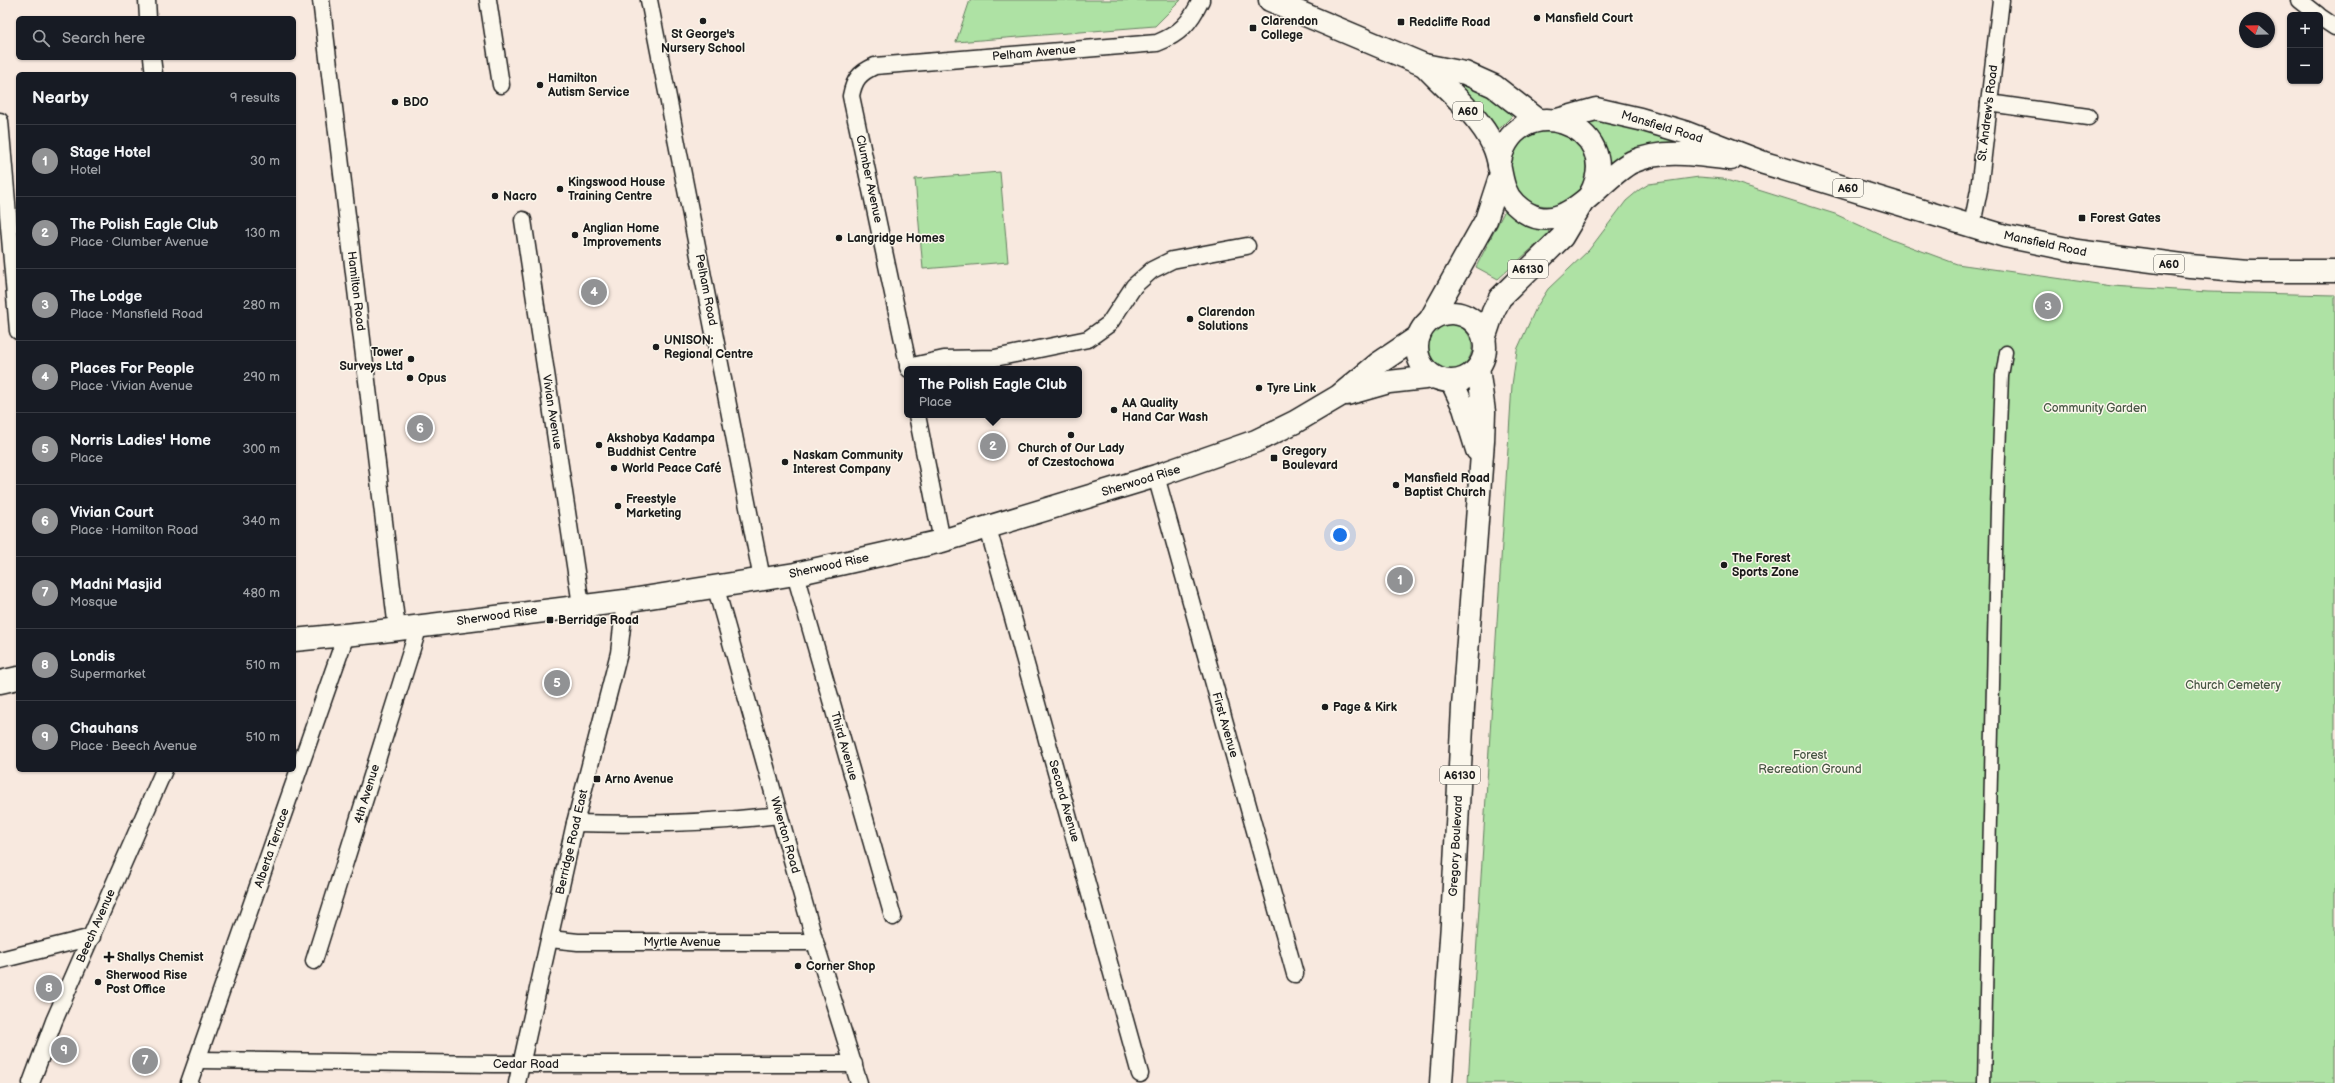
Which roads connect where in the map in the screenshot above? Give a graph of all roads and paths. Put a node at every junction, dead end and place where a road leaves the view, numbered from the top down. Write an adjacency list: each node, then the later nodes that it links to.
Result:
1 (147, 0): 10 (street)
2 (321, 0): 49 (street, Hamilton Road)
3 (488, 0): 17 (street)
4 (649, 0): 44 (street, Pelham Road)
5 (1201, 0): 16 (street, Pelham Avenue)
6 (1270, 0): 14 (main road, Mansfield Road / A60)
7 (2001, 0): 18 (street, St. Andrew's Road)
8 (2299, 0): 9 (street)
9 (2314, 12)
10 (148, 16)
11 (2323, 19): 12 (street)
12 (2335, 27)
13 (152, 60): 15 (street)
14 (1424, 65): 20 (main road, Mansfield Road / A60); 23 (main road, Mansfield Road / A60)
15 (154, 72)
16 (854, 83): 33 (street, Clumber Avenue)
17 (501, 85)
18 (1989, 103): 19 (street); 26 (street, St. Andrew's Road)
19 (2088, 117)
20 (1548, 120): 22 (main road, Mansfield Road / A60); 23 (main road, Mansfield Road); 24 (main road, Mansfield Road)
21 (0, 121): 29 (street)
22 (1764, 163): 24 (main road, Mansfield Road / A60); 26 (main road, Mansfield Road / A60)
23 (1500, 172): 24 (main road, Mansfield Road); 30 (main road, Gregory Boulevard)
24 (1585, 201): 31 (main road, Gregory Boulevard / A6130)
25 (523, 220): 47 (street, Vivian Avenue)
26 (1972, 225): 28 (main road, Mansfield Road / A60)
27 (1247, 246): 34 (street)
28 (2335, 271)
29 (16, 307)
30 (1425, 328): 31 (main road); 36 (main road, Gregory Boulevard); 37 (main road, Sherwood Rise)
31 (1484, 339): 35 (main road, Gregory Boulevard)
32 (2006, 352): 73 (street)
33 (908, 366)
34 (916, 366)
35 (1478, 368): 36 (main road); 39 (main road, Gregory Boulevard / A6130)
36 (1443, 379): 37 (main road, Sherwood Rise); 39 (main road, Gregory Boulevard / A6130)
37 (1339, 396): 40 (main road, Sherwood Rise)
38 (918, 418): 42 (street)
39 (1482, 466): 72 (main road, Gregory Boulevard / A6130)
40 (1156, 476): 41 (main road, Sherwood Rise); 63 (street, First Avenue)
41 (988, 528): 42 (main road, Sherwood Rise); 67 (street, Second Avenue)
42 (942, 541): 43 (main road, Sherwood Rise)
43 (795, 574): 44 (main road, Sherwood Rise); 57 (street, Third Avenue)
44 (762, 580): 45 (main road, Sherwood Rise)
45 (715, 585): 46 (main road, Sherwood Rise); 55 (street, Wiverton Road)
46 (625, 601): 47 (main road, Sherwood Rise); 56 (street, Berridge Road East)
47 (581, 605): 48 (main road, Sherwood Rise)
48 (420, 626): 49 (main road, Sherwood Rise); 62 (street, 4th Avenue)
49 (397, 629): 50 (main road, Sherwood Rise)
50 (346, 635): 51 (main road, Sherwood Rise); 64 (street, Alberta Terrace)
51 (296, 640)
52 (16, 678): 53 (main road)
53 (0, 682)
54 (163, 772): 58 (street, Beech Avenue)
55 (779, 815): 56 (street); 60 (street, Wiverton Road)
56 (576, 823): 59 (street, Berridge Road East)
57 (894, 917)
58 (92, 937): 61 (street); 68 (street, Beech Avenue)
59 (550, 939): 60 (street, Myrtle Avenue); 65 (street, Berridge Road East)
60 (815, 942): 66 (street, Wiverton Road)
61 (0, 960)
62 (314, 961)
63 (1294, 974)
64 (198, 1060): 65 (street, Cedar Road); 69 (street, Alberta Terrace)
65 (522, 1064): 66 (street, Cedar Road); 70 (street, Berridge Road East)
66 (854, 1064): 71 (street, Wiverton Road)
67 (1140, 1074)
68 (31, 1083)
69 (189, 1083)
70 (517, 1083)
71 (859, 1083)
72 (1441, 1083)
73 (1984, 1083)

